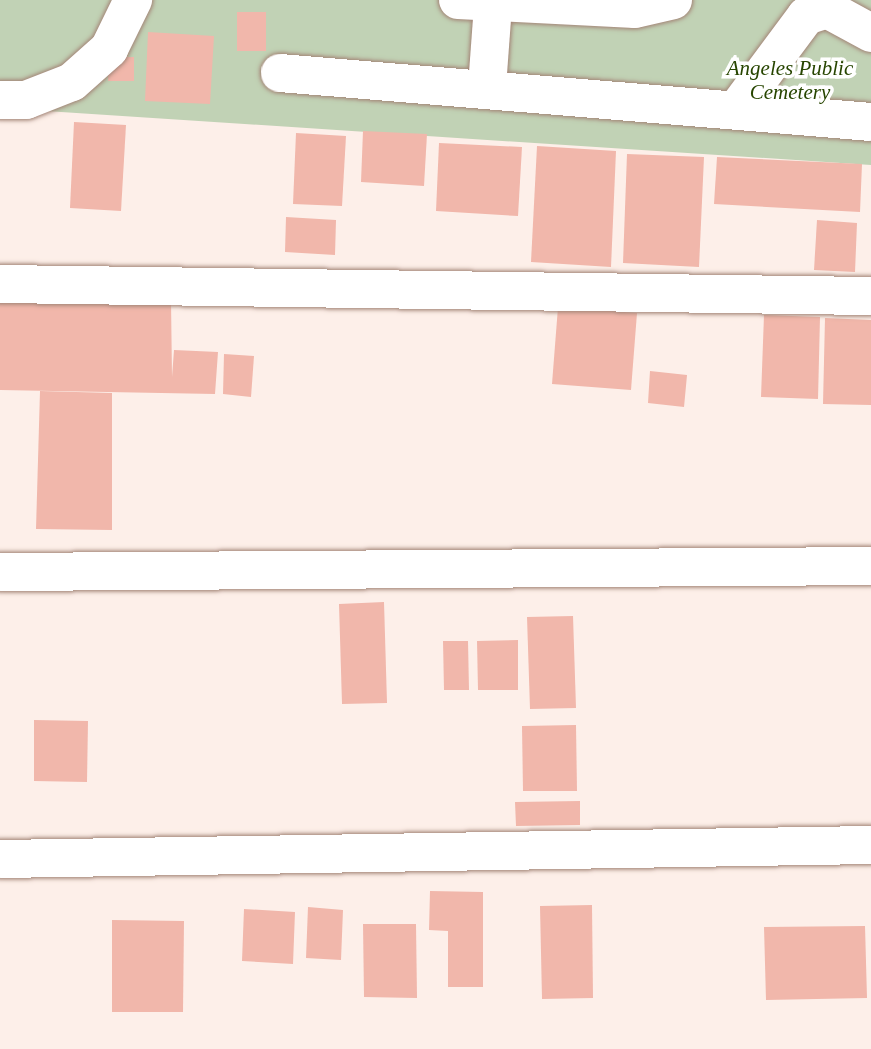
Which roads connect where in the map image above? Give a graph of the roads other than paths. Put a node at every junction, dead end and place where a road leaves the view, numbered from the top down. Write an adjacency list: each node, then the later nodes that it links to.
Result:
1 (134, 0): 7 (street)
2 (673, 0): 3 (street)
3 (476, 3): 6 (street)
4 (871, 33): 8 (street)
5 (280, 74): 6 (street)
6 (487, 87): 8 (street)
7 (0, 100)
8 (736, 110): 9 (street)
9 (871, 122)
10 (0, 284): 11 (street)
11 (871, 296)
12 (871, 566): 14 (street)
13 (0, 572): 14 (street)
14 (43, 573): 15 (street)
15 (0, 589)
16 (871, 845): 17 (street)
17 (0, 859)

